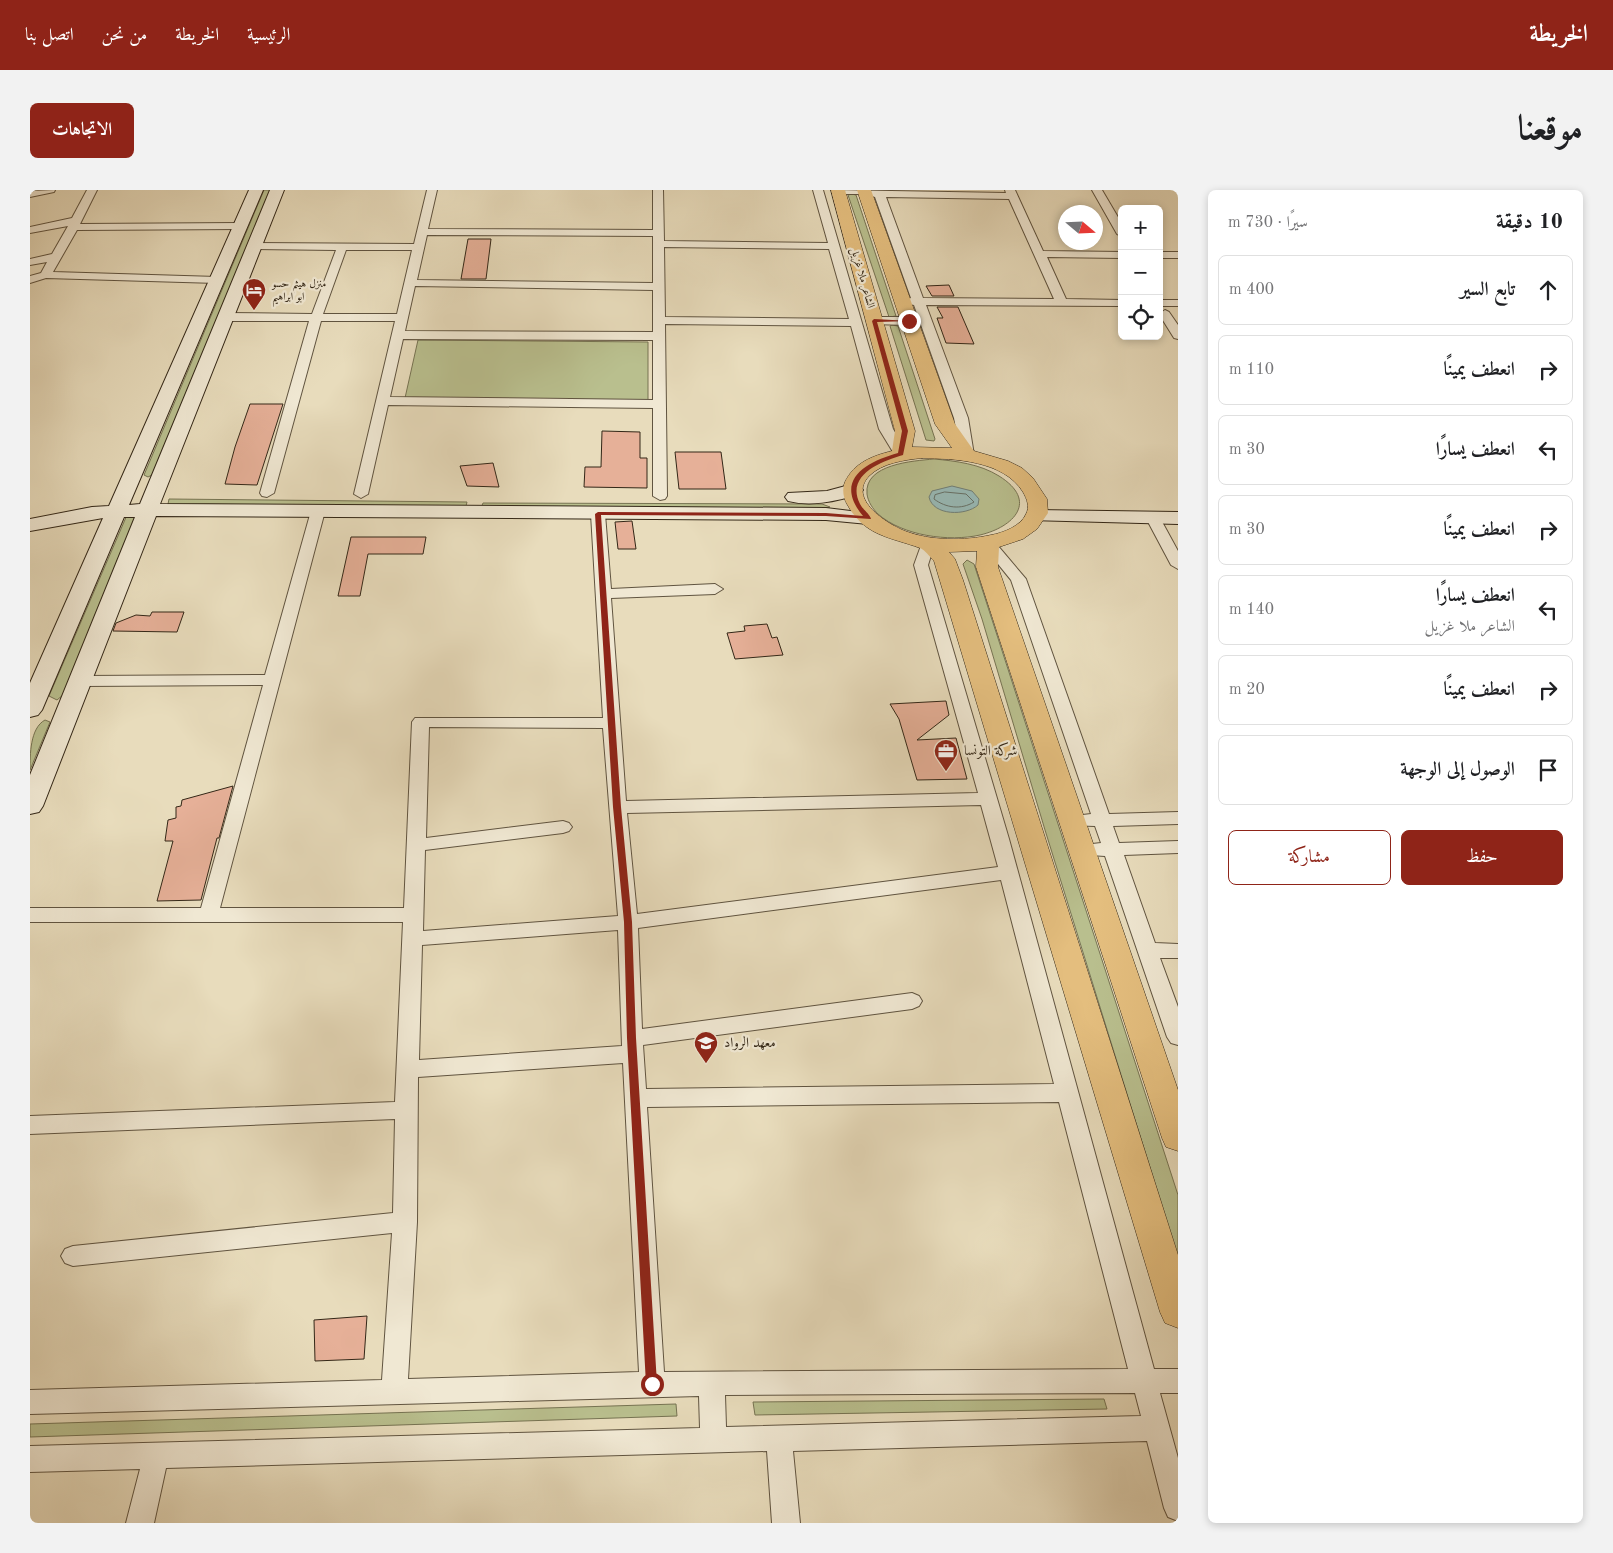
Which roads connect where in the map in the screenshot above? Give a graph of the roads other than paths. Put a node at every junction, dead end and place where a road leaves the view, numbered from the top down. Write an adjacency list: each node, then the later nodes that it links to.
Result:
1 (50, 190): 12 (street)
2 (92, 190): 13 (street)
3 (256, 190): 14 (main road)
4 (277, 190): 19 (main road)
5 (432, 190): 17 (street)
6 (658, 190): 18 (street)
7 (818, 190): 20 (street)
8 (1097, 190): 15 (street)
9 (838, 191): 10 (street); 47 (main road, الشاعر ملا غزيل)
10 (871, 192): 11 (street); 38 (main road)
11 (1011, 193): 23 (street)
12 (30, 194)
13 (74, 224): 14 (street); 16 (street); 27 (street)
14 (240, 226): 31 (main road)
15 (1118, 227)
16 (30, 230)
17 (422, 232): 18 (street); 22 (street)
18 (658, 238): 20 (street); 33 (street)
19 (254, 246): 21 (street); 43 (main road)
20 (834, 246): 48 (street)
21 (342, 247): 22 (street); 44 (street)
22 (419, 247): 32 (street)
23 (1040, 254): 24 (street); 34 (street)
24 (1118, 255)
25 (1163, 255): 26 (street)
26 (1178, 255)
27 (56, 257): 28 (street); 29 (street)
28 (30, 262)
29 (44, 275): 30 (street); 31 (street)
30 (30, 280)
31 (217, 280): 62 (main road)
32 (410, 283): 33 (street); 45 (street)
33 (659, 287): 46 (street)
34 (1062, 303): 35 (street); 38 (street)
35 (1118, 303)
36 (1163, 303): 37 (street)
37 (1178, 303)
38 (912, 309): 39 (street); 47 (street); 55 (main road)
39 (1118, 314)
40 (1163, 314): 41 (street)
41 (1178, 314)
42 (1163, 315): 49 (street)
43 (224, 317): 44 (street); 60 (main road)
44 (316, 318): 45 (street); 57 (street)
45 (402, 318): 50 (street)
46 (659, 320): 48 (street); 51 (street)
47 (874, 321): 54 (main road, الشاعر ملا غزيل)
48 (856, 323): 54 (street)
49 (1178, 334)
50 (398, 335): 51 (street); 52 (street)
51 (659, 336): 53 (street)
52 (383, 401): 53 (street); 58 (street)
53 (659, 404): 59 (street)
54 (901, 454): 55 (main road); 56 (main road)
55 (967, 455): 64 (main road)
56 (853, 490): 59 (main road); 68 (main road)
57 (267, 493): 58 (main road); 60 (main road)
58 (361, 494): 63 (main road)
59 (660, 496): 63 (main road)
60 (152, 501): 62 (main road); 65 (main road); 79 (main road)
61 (1178, 502): 64 (main road)
62 (119, 503): 67 (main road); 71 (main road); 77 (main road)
63 (473, 504): 65 (main road); 66 (main road)
64 (1037, 508): 69 (main road); 73 (main road)
65 (318, 511): 78 (street)
66 (598, 514): 68 (main road); 76 (street)
67 (30, 515)
68 (868, 518): 72 (main road)
69 (1153, 518): 70 (main road); 74 (street)
70 (1178, 518)
71 (30, 525)
72 (928, 543): 73 (main road); 83 (street); 113 (main road)
73 (988, 543): 87 (main road); 88 (street)
74 (1178, 565)
75 (715, 589): 76 (street)
76 (603, 594): 82 (street)
77 (38, 677): 81 (main road)
78 (273, 680): 79 (street); 95 (street)
79 (81, 681): 80 (main road)
80 (70, 709): 81 (main road); 84 (main road)
81 (30, 710)
82 (612, 723): 85 (street); 90 (street)
83 (989, 799): 85 (street); 94 (street)
84 (30, 806)
85 (617, 807): 98 (street)
86 (1178, 818): 88 (street)
87 (1072, 820): 88 (street); 93 (main road)
88 (1102, 820): 92 (street)
89 (563, 827): 90 (street)
90 (416, 845): 97 (street)
91 (1178, 847): 92 (street)
92 (1113, 849): 93 (street); 100 (street)
93 (1082, 850): 110 (main road)
94 (1009, 872): 98 (street); 106 (street)
95 (209, 914): 96 (street); 97 (street)
96 (30, 915)
97 (413, 915): 99 (street)
98 (628, 922): 99 (street); 104 (street)
99 (412, 939): 105 (street)
100 (1148, 950): 101 (street); 103 (street)
101 (1178, 951)
102 (912, 1001): 104 (street)
103 (1178, 1037)
104 (632, 1046): 105 (street); 107 (street)
105 (407, 1069): 108 (street)
106 (1067, 1093): 107 (street); 115 (street)
107 (636, 1098): 117 (street)
108 (406, 1110): 109 (street); 111 (street)
109 (30, 1125)
110 (1178, 1138)
111 (405, 1222): 112 (street); 118 (street)
112 (73, 1256)
113 (1178, 1312)
114 (1178, 1380): 115 (street)
115 (1143, 1381): 116 (street); 120 (street)
116 (711, 1383): 117 (street); 122 (street)
117 (652, 1384): 118 (street)
118 (394, 1392): 119 (street)
119 (30, 1402)
120 (1155, 1428): 121 (street); 125 (street)
121 (779, 1438): 122 (street); 127 (street)
122 (714, 1440): 123 (street)
123 (156, 1456): 124 (street); 126 (street)
124 (30, 1459)
125 (1178, 1508)
126 (140, 1523)
127 (786, 1523)

